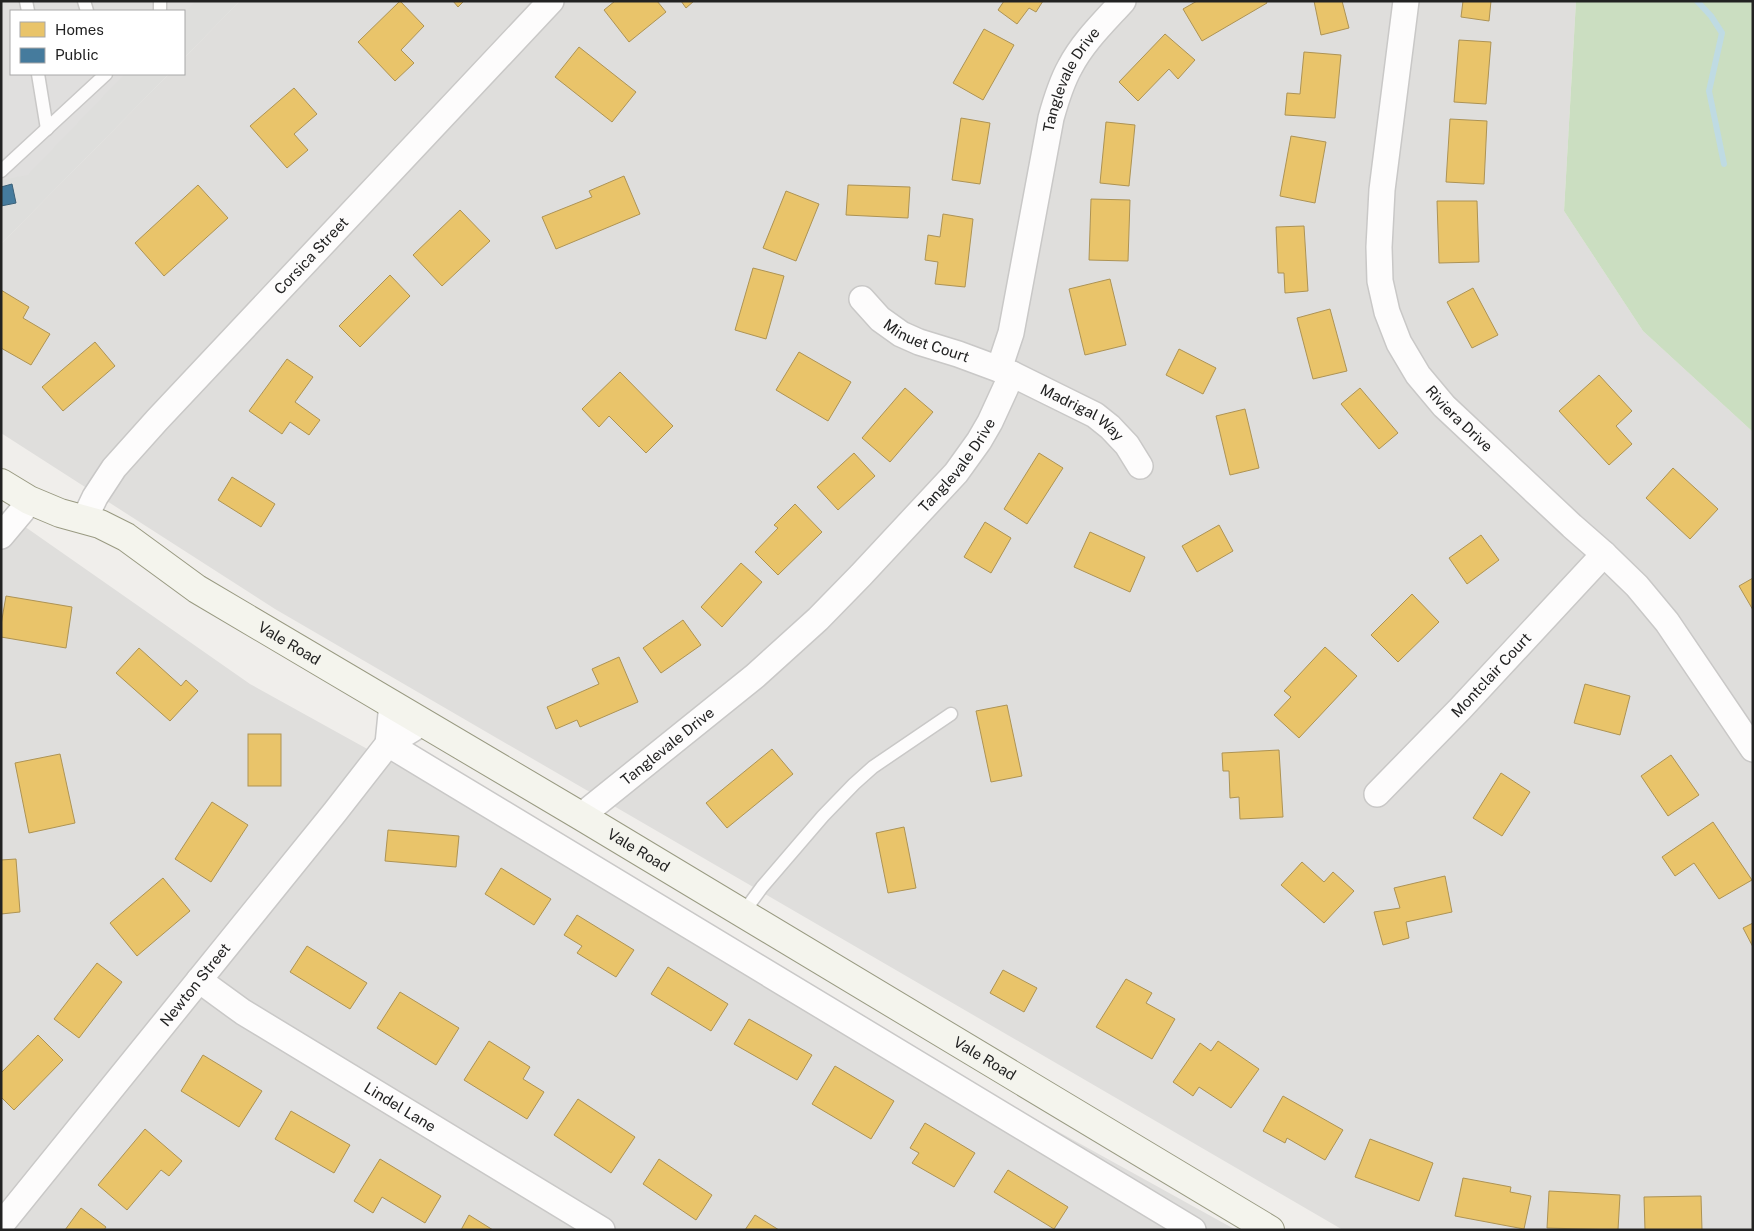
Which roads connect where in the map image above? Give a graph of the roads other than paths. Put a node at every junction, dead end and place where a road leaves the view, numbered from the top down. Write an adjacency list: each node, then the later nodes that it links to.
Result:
1 (551, 1): 13 (street, Corsica Street)
2 (1123, 1): 9 (street, Tanglevale Drive)
3 (1406, 1): 15 (street, Riviera Drive)
4 (38, 75): 6 (lane)
5 (103, 75): 6 (lane)
6 (47, 129): 7 (lane)
7 (1, 171)
8 (862, 299): 9 (street, Minuet Court)
9 (1005, 372): 10 (street, Madrigal Way); 22 (street, Tanglevale Drive)
10 (1140, 466)
11 (1, 483): 12 (main road, Vale Road)
12 (29, 500): 13 (main road, Vale Road); 14 (street)
13 (84, 520): 16 (main road, Vale Road)
14 (1, 536)
15 (1604, 554): 20 (street, Riviera Drive); 21 (street, Montclair Court)
16 (392, 704): 18 (main road, Vale Road); 19 (street)
17 (951, 714): 23 (lane)
18 (422, 723): 19 (street, Newton Street); 22 (main road, Vale Road)
19 (388, 744): 24 (street, Newton Street); 27 (street)
20 (1753, 749)
21 (1377, 794)
22 (581, 816): 23 (main road, Vale Road)
23 (743, 913): 28 (main road, Vale Road)
24 (199, 980): 25 (street, Newton Street); 26 (street, Lindel Lane)
25 (1, 1225)
26 (602, 1230)
27 (1193, 1230)
28 (1270, 1230)

